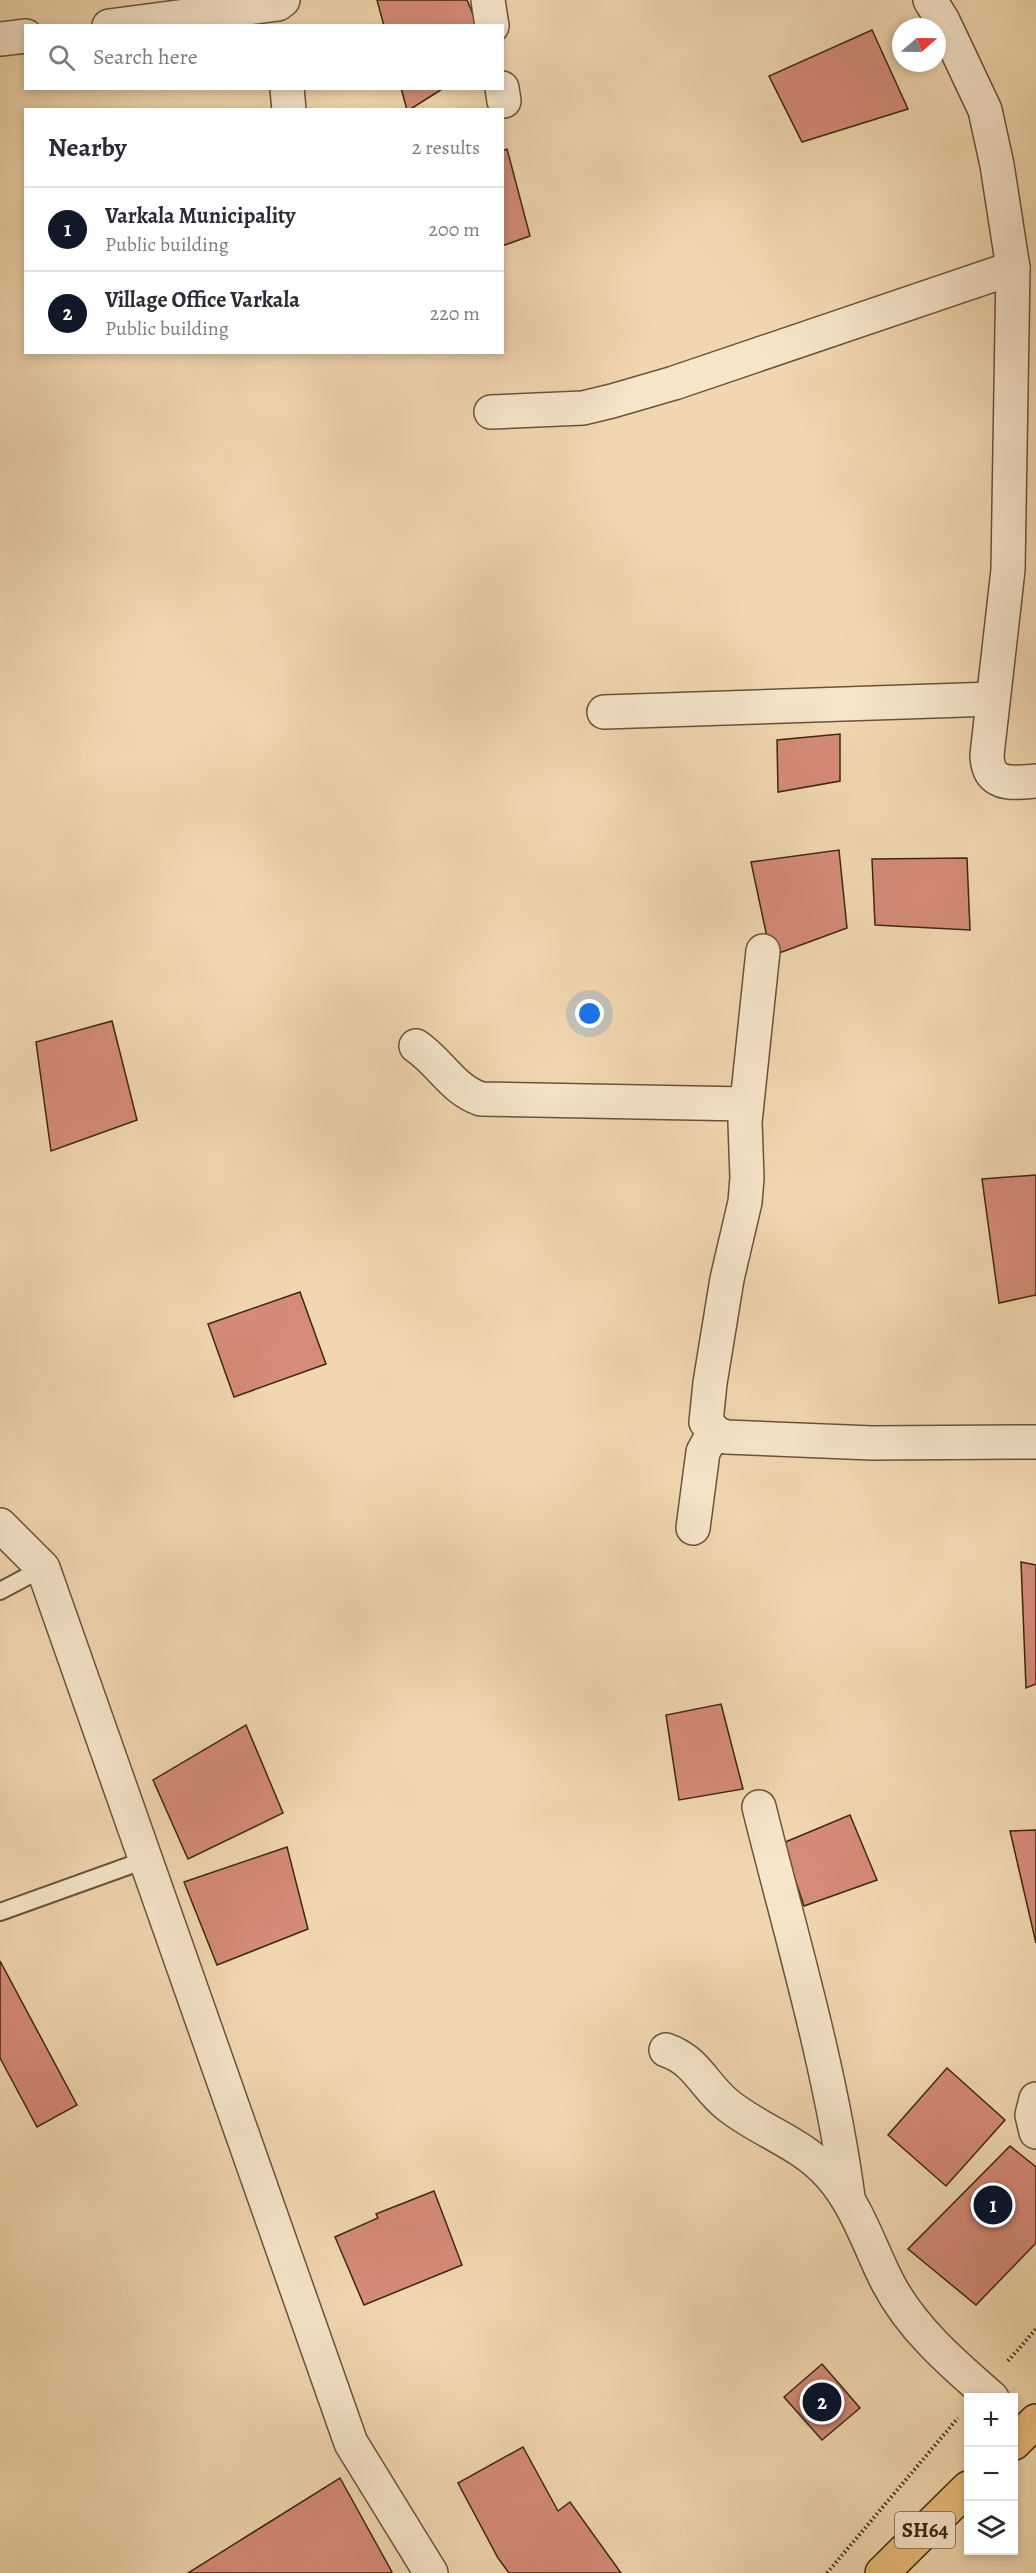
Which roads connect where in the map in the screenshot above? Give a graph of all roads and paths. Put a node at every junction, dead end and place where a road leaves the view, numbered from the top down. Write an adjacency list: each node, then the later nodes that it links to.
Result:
1 (488, 0): 5 (street)
2 (930, 0): 10 (street)
3 (280, 10): 4 (street)
4 (130, 24)
5 (492, 24)
6 (24, 36): 7 (street)
7 (0, 39)
8 (287, 90): 9 (street)
9 (289, 108)
10 (1013, 268): 11 (street); 12 (street)
11 (490, 412)
12 (993, 699): 13 (street); 14 (street)
13 (604, 712)
14 (1036, 780)
15 (763, 951): 17 (street)
16 (416, 1046): 17 (street)
17 (746, 1104): 18 (street)
18 (714, 1432): 19 (street); 21 (street)
19 (1036, 1442)
20 (0, 1524): 22 (street)
21 (693, 1528)
22 (43, 1568): 23 (lane); 25 (street)
23 (0, 1591)
24 (759, 1807): 30 (street)
25 (145, 1860): 26 (lane); 34 (street)
26 (0, 1912)
27 (666, 2050): 30 (street)
28 (1036, 2099): 29 (street)
29 (1036, 2132)
30 (848, 2197): 31 (street)
31 (987, 2393)
32 (961, 2415): 35 (path)
33 (964, 2492): 36 (main road, SH64)
34 (431, 2573)
35 (827, 2573)
36 (882, 2573)

